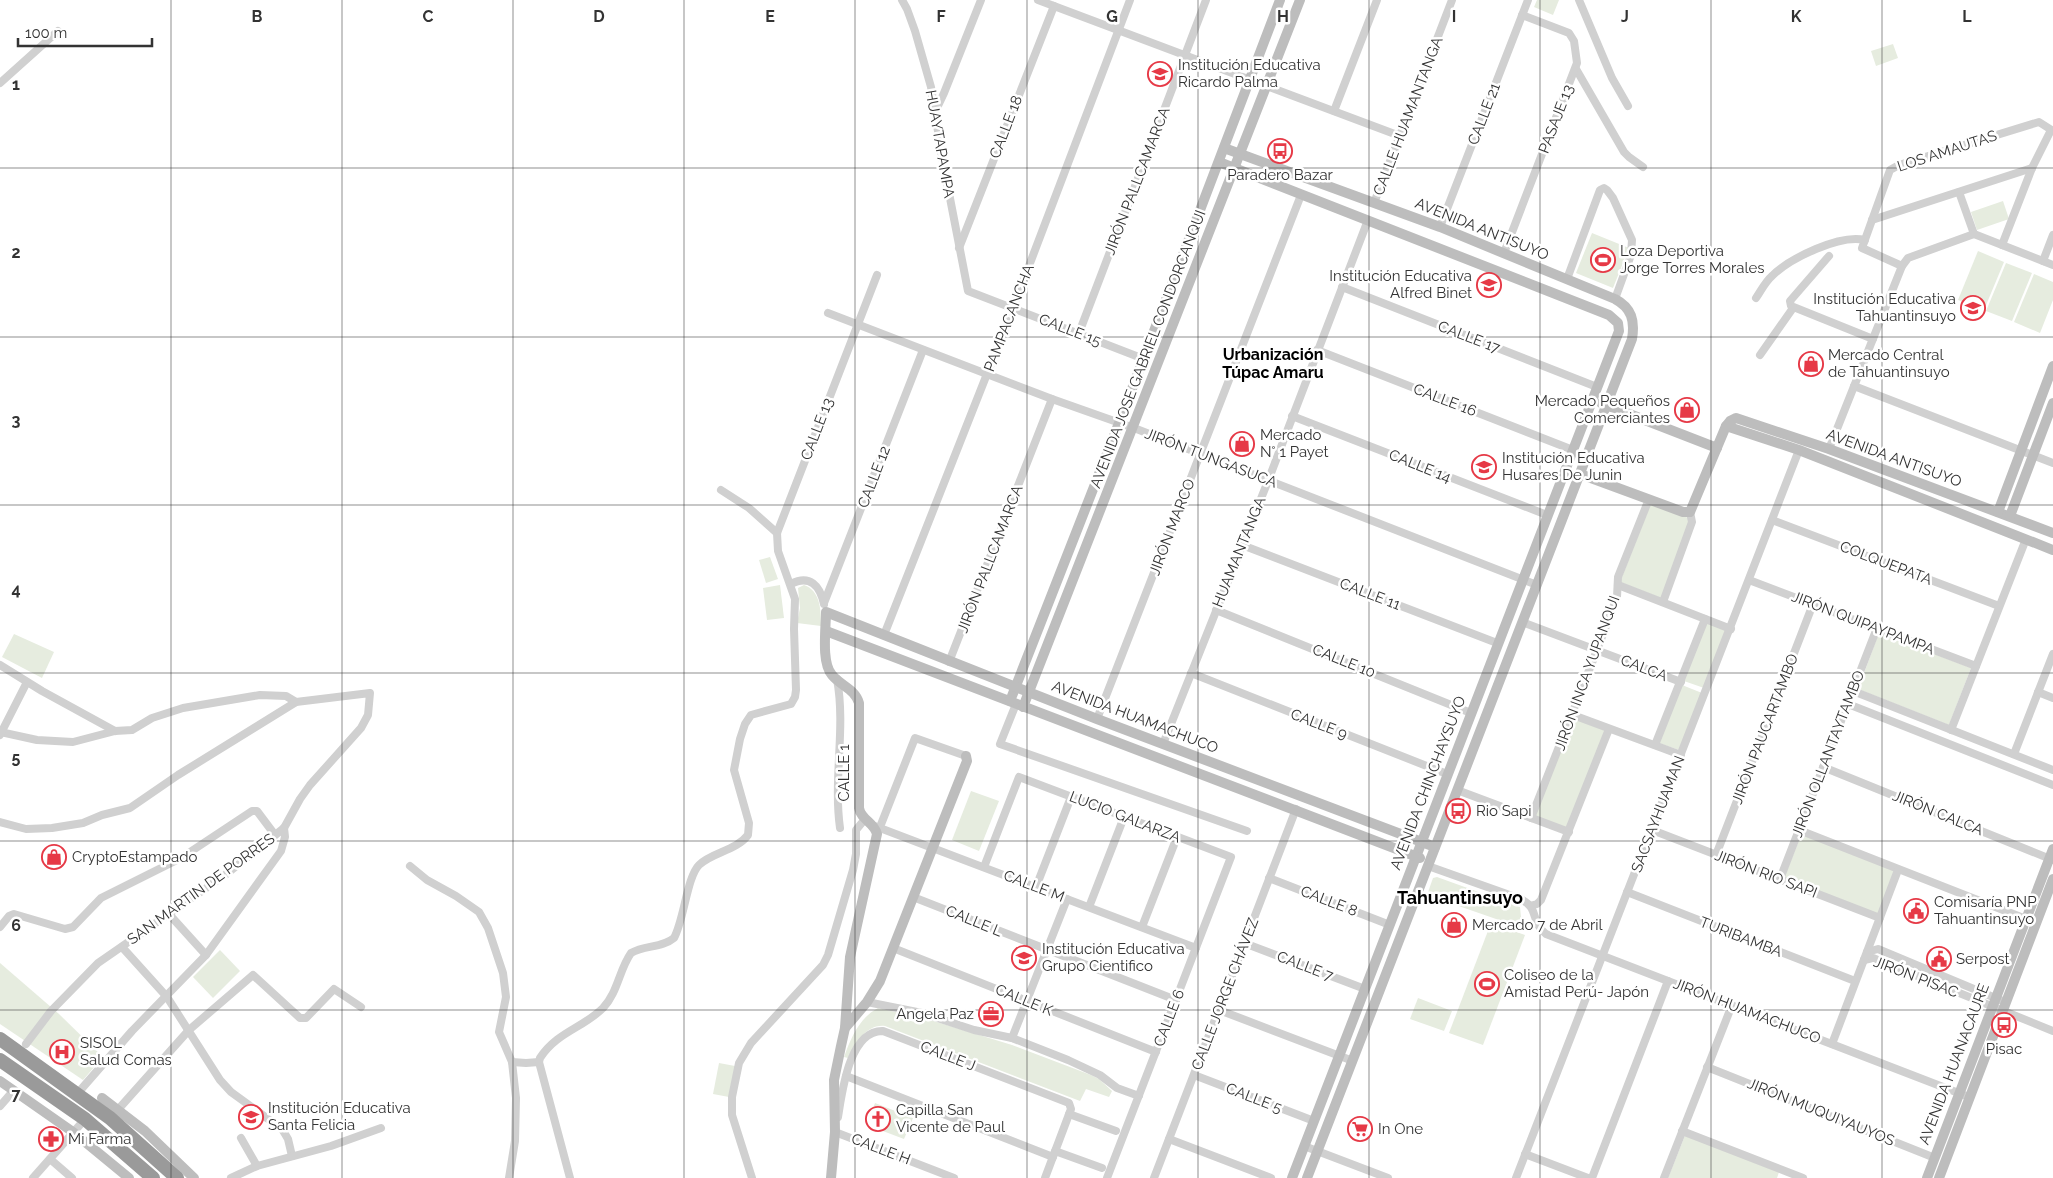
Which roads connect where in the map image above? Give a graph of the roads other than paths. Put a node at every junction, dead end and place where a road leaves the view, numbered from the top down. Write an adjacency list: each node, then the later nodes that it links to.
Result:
1 (902, 0): 23 (street, HUAYTAPAMPA)
2 (982, 0): 23 (street)
3 (1038, 0): 12 (street)
4 (1130, 0): 15 (street, PAMPACANCHA)
5 (1206, 0): 16 (street, JIRÓN PALLCAMARCA)
6 (1280, 0): 18 (street, AVENIDA JOSE GABRIEL CONDORCANQUI)
7 (1300, 0): 20 (street, AVENIDA JOSE GABRIEL CONDORCANQUI)
8 (1377, 0): 22 (street)
9 (1452, 0): 25 (street, CALLE HUAMANTANGA)
10 (1528, 0): 13 (street, CALLE 21)
11 (1579, 0): 21 (street)
12 (1054, 6): 15 (street); 42 (street, CALLE 18)
13 (1522, 15): 17 (street, PASAJE 13); 37 (street, CALLE 21)
14 (58, 30): 19 (street)
15 (1119, 30): 16 (street); 55 (street, PAMPACANCHA)
16 (1185, 55): 18 (street); 58 (street, JIRÓN PALLCAMARCA)
17 (1576, 69): 29 (street); 43 (street, PASAJE 13)
18 (1250, 79): 20 (street); 26 (street, AVENIDA JOSE GABRIEL CONDORCANQUI)
19 (0, 83)
20 (1267, 86): 22 (street); 27 (street, AVENIDA JOSE GABRIEL CONDORCANQUI)
21 (1628, 106)
22 (1334, 111): 25 (street)
23 (934, 112): 42 (street, HUAYTAPAMPA)
24 (2052, 130): 31 (street); 36 (street, LOS AMAUTAS)
25 (1400, 136): 34 (street, CALLE HUAMANTANGA)
26 (1224, 148): 27 (street, AVENIDA ANTISUYO); 28 (street, AVENIDA JOSE GABRIEL CONDORCANQUI)
27 (1241, 153): 30 (street, AVENIDA JOSE GABRIEL CONDORCANQUI); 34 (street, AVENIDA ANTISUYO)
28 (1219, 162): 30 (street); 63 (street, AVENIDA JOSE GABRIEL CONDORCANQUI)
29 (1643, 167)
30 (1235, 168): 33 (street); 76 (street, AVENIDA JOSE GABRIEL CONDORCANQUI)
31 (2032, 168): 32 (street); 41 (street)
32 (1959, 192): 36 (street); 38 (street)
33 (1302, 195): 35 (street); 82 (street, JIRÓN MARCO)
34 (1374, 203): 37 (street, AVENIDA ANTISUYO)
35 (1368, 220): 50 (street, HUAMANTANGA); 66 (street)
36 (1872, 220): 40 (street, LOS AMAUTAS)
37 (1440, 227): 43 (street, AVENIDA ANTISUYO)
38 (1974, 234): 41 (street); 47 (street)
39 (2053, 235): 45 (street)
40 (1864, 244): 47 (street); 53 (street)
41 (2002, 245): 45 (street)
42 (959, 248): 51 (street, HUAYTAPAMPA)
43 (1504, 253): 49 (street, AVENIDA ANTISUYO)
44 (1829, 256): 54 (street)
45 (2043, 261): 46 (street)
46 (2053, 265)
47 (1902, 266): 59 (street)
48 (877, 275): 57 (street, CALLE 13)
49 (1567, 279): 52 (street, AVENIDA ANTISUYO); 52 (street)
50 (1342, 287): 61 (street, HUAMANTANGA); 66 (street, CALLE 17)
51 (968, 290): 55 (street, CALLE 15)
52 (1615, 298): 72 (street, AVENIDA ANTISUYO)
53 (1756, 298)
54 (1792, 304): 59 (street); 62 (street)
55 (1013, 308): 58 (street, CALLE 15); 65 (street, PAMPACANCHA)
56 (828, 313): 57 (street, JIRÓN TUNGASUCA)
57 (858, 324): 60 (street, JIRÓN TUNGASUCA); 94 (street, CALLE 13)
58 (1079, 333): 63 (street, CALLE 15)
59 (1873, 339): 67 (street)
60 (923, 350): 65 (street, JIRÓN TUNGASUCA); 107 (street, CALLE 12)
61 (1317, 350): 73 (street, HUAMANTANGA); 79 (street, CALLE 16)
62 (1760, 355)
63 (1144, 359): 74 (street, AVENIDA JOSE GABRIEL CONDORCANQUI)
64 (2053, 366): 68 (street)
65 (987, 375): 69 (street, JIRÓN TUNGASUCA); 114 (street, PAMPACANCHA)
66 (1597, 386): 70 (street)
67 (1854, 386): 78 (street); 81 (street)
68 (2049, 390): 81 (street)
69 (1052, 399): 74 (street, JIRÓN TUNGASUCA); 118 (street, JIRÓN PALLCAMARCA)
70 (1592, 399): 72 (street); 79 (street, AVENIDA CHINCHAYSUYO)
71 (2053, 403): 83 (street)
72 (1606, 405): 77 (street); 85 (street, AVENIDA CHINCHAYSUYO)
73 (1292, 416): 86 (street, HUAMANTANGA); 91 (street, CALLE 14)
74 (1119, 423): 76 (street, JIRÓN TUNGASUCA); 125 (street, AVENIDA JOSE GABRIEL CONDORCANQUI)
75 (1726, 426): 77 (street); 78 (street, AVENIDA ANTISUYO); 80 (street, AVENIDA ANTISUYO)
76 (1134, 428): 82 (street, JIRÓN TUNGASUCA); 127 (street, AVENIDA JOSE GABRIEL CONDORCANQUI)
77 (1717, 448): 89 (street)
78 (1829, 449): 90 (street, AVENIDA ANTISUYO)
79 (1573, 450): 91 (street, AVENIDA CHINCHAYSUYO)
80 (1799, 450): 93 (street, SACSAYHUAMAN); 96 (street, AVENIDA ANTISUYO)
81 (2021, 451): 83 (street); 90 (street)
82 (1200, 455): 86 (street, JIRÓN TUNGASUCA); 135 (street, JIRÓN MARCO)
83 (2033, 456): 84 (street); 92 (street)
84 (2053, 463)
85 (1580, 474): 88 (street); 102 (street, AVENIDA CHINCHAYSUYO)
86 (1268, 481): 97 (street, HUAMANTANGA); 99 (street, JIRÓN TUNGASUCA)
87 (721, 490): 94 (street)
88 (1649, 499): 89 (street); 103 (street, JIRÓN INCA YUPANQUI)
89 (1690, 512): 104 (street)
90 (1998, 512): 92 (street, AVENIDA ANTISUYO)
91 (1547, 515): 99 (street, AVENIDA CHINCHAYSUYO)
92 (2010, 516): 95 (street, AVENIDA ANTISUYO)
93 (1772, 520): 100 (street, SACSAYHUAMAN); 106 (street, COLQUEPATA)
94 (777, 533): 101 (street, CALLE 13)
95 (2053, 533)
96 (2026, 539): 98 (street, AVENIDA ANTISUYO); 106 (street)
97 (1242, 545): 108 (street, HUAMANTANGA); 115 (street, CALLE 11)
98 (2053, 550)
99 (1523, 579): 102 (street, JIRÓN TUNGASUCA); 115 (street, AVENIDA CHINCHAYSUYO)
100 (1749, 580): 105 (street, JIRÓN QUIPAYPAMPA); 112 (street, SACSAYHUAMAN)
101 (791, 584): 107 (street); 222 (street, CALLE 13)
102 (1537, 585): 110 (street, AVENIDA CHINCHAYSUYO)
103 (1618, 586): 104 (street); 116 (street, JIRÓN INCA YUPANQUI)
104 (1663, 602): 109 (street)
105 (1813, 604): 111 (street, JIRÓN QUIPAYPAMPA); 167 (street, JIRÓN PAUCARTAMBO)
106 (1999, 606): 120 (street)
107 (825, 608): 113 (street, CALLE 1); 114 (street, AVENIDA HUAMACHUCO)
108 (1216, 610): 121 (street, HUAMANTANGA); 133 (street, CALLE 10)
109 (1705, 619): 112 (street); 124 (street)
110 (1522, 622): 116 (street, CALCA); 149 (street, AVENIDA CHINCHAYSUYO)
111 (1877, 628): 120 (street, JIRÓN QUIPAYPAMPA); 126 (street, JIRÓN OLLANTAYTAMBO)
112 (1731, 629): 143 (street, SACSAYHUAMAN)
113 (826, 631): 122 (street, CALLE 1); 131 (street, AVENIDA HUAMACHUCO)
114 (884, 635): 118 (street, AVENIDA HUAMACHUCO)
115 (1497, 643): 133 (street, AVENIDA CHINCHAYSUYO)
116 (1597, 650): 124 (street, CALCA); 134 (street, JIRÓN INCA YUPANQUI)
117 (2053, 654): 128 (street)
118 (950, 662): 125 (street, AVENIDA HUAMACHUCO)
119 (0, 665): 123 (street)
120 (1976, 666): 137 (street)
121 (1191, 673): 140 (street, HUAMANTANGA); 147 (street, CALLE 9)
122 (837, 679): 155 (street, CALLE 1); 157 (street)
123 (27, 682): 138 (street); 139 (street)
124 (1680, 682): 141 (street)
125 (1015, 687): 127 (street, AVENIDA HUAMACHUCO); 131 (street, AVENIDA JOSE GABRIEL CONDORCANQUI)
126 (1853, 691): 132 (street, JIRÓN OLLANTAYTAMBO); 137 (street)
127 (1029, 692): 131 (street, AVENIDA JOSE GABRIEL CONDORCANQUI); 135 (street, AVENIDA HUAMACHUCO)
128 (2038, 692): 129 (street); 142 (street)
129 (2053, 698)
130 (296, 702): 138 (street); 154 (street); 156 (street, SAN MARTIN DE PORRES)
131 (1016, 704): 151 (street, AVENIDA HUAMACHUCO); 160 (street)
132 (1848, 704): 145 (street, JIRÓN OLLANTAYTAMBO); 148 (street)
133 (1471, 713): 147 (street, AVENIDA CHINCHAYSUYO)
134 (1573, 714): 136 (street); 153 (street, JIRÓN INCA YUPANQUI)
135 (1097, 719): 140 (street, AVENIDA HUAMACHUCO)
136 (1609, 729): 141 (street); 161 (street)
137 (1951, 730): 142 (street)
138 (115, 731): 139 (street)
139 (1, 733)
140 (1163, 744): 164 (street, AVENIDA HUAMACHUCO)
141 (1655, 745): 143 (street)
142 (2014, 754): 146 (street)
143 (1681, 755): 158 (street, SACSAYHUAMAN)
144 (966, 756): 155 (street); 165 (street, CALLE 1)
145 (1823, 767): 159 (street, JIRÓN OLLANTAYTAMBO); 169 (street, JIRÓN CALCA)
146 (2053, 770)
147 (1447, 774): 164 (street, AVENIDA CHINCHAYSUYO)
148 (2053, 785)
149 (1457, 790): 153 (street); 166 (street, AVENIDA CHINCHAYSUYO)
150 (1071, 797): 152 (street, LUCIO GALARZA); 173 (street, LUCIO GALARZA); 178 (street)
151 (1296, 809): 168 (street, AVENIDA HUAMACHUCO); 175 (street, CALLE JORGE CHÁVEZ)
152 (1124, 817): 163 (street, LUCIO GALARZA); 183 (street)
153 (1531, 818): 161 (street)
154 (0, 822)
155 (872, 824): 165 (street, CALLE M); 210 (street, CALLE 1); 264 (street)
156 (284, 828): 162 (street, SAN MARTIN DE PORRES); 196 (street)
157 (840, 828)
158 (1652, 830): 167 (street, JIRÓN RIO SAPI); 179 (street, SACSAYHUAMAN)
159 (1799, 830): 174 (street); 176 (street, JIRÓN OLLANTAYTAMBO)
160 (1247, 831)
161 (1568, 832): 182 (street)
162 (275, 835): 184 (street, SAN MARTIN DE PORRES); 188 (street)
163 (1177, 837): 170 (street, LUCIO GALARZA); 189 (street)
164 (1421, 842): 166 (street, AVENIDA HUAMACHUCO); 168 (street, AVENIDA CHINCHAYSUYO)
165 (932, 847): 173 (street, CALLE M); 180 (street, CALLE 1)
166 (1435, 847): 171 (street, AVENIDA CHINCHAYSUYO)
167 (1716, 855): 176 (street, JIRÓN RIO SAPI)
168 (1416, 856): 171 (street, AVENIDA HUAMACHUCO); 187 (street, AVENIDA CHINCHAYSUYO)
169 (2052, 856): 186 (street, AVENIDA HUANACAURE)
170 (1231, 857): 193 (street, CALLE 6)
171 (1429, 864): 182 (street); 220 (street, AVENIDA CHINCHAYSUYO)
172 (410, 866): 221 (street)
173 (984, 868): 178 (street, CALLE M)
174 (1898, 870): 185 (street); 186 (street)
175 (1269, 878): 187 (street, CALLE 8); 190 (street, CALLE JORGE CHÁVEZ)
176 (1780, 879): 185 (street, JIRÓN RIO SAPI)
177 (2053, 879): 206 (street, AVENIDA HUANACAURE)
178 (1036, 887): 181 (street, CALLE M)
179 (1627, 892): 197 (street, SACSAYHUAMAN); 200 (street, TURIBAMBA)
180 (912, 897): 192 (street, CALLE 1); 194 (street, CALLE L)
181 (1067, 899): 183 (street, CALLE M); 194 (street)
182 (1530, 906): 197 (street, JIRÓN HUAMACHUCO)
183 (1089, 907): 189 (street, CALLE M)
184 (168, 913): 191 (street, SAN MARTIN DE PORRES); 196 (street)
185 (1880, 918): 195 (street)
186 (2026, 919): 206 (street, AVENIDA HUANACAURE)
187 (1390, 925): 201 (street, AVENIDA CHINCHAYSUYO)
188 (0, 927)
189 (1142, 927): 193 (street, CALLE M)
190 (1244, 943): 201 (street, CALLE 7); 209 (street, CALLE JORGE CHÁVEZ)
191 (122, 947): 202 (street); 215 (street, SAN MARTIN DE PORRES)
192 (893, 948): 204 (street, CALLE K); 205 (street, CALLE 1)
193 (1196, 948): 203 (street, CALLE 6)
194 (1047, 950): 203 (street, CALLE L); 204 (street)
195 (1867, 952): 198 (street); 206 (street, JIRÓN PISAC)
196 (206, 955): 202 (street)
197 (1602, 955): 199 (street, JIRÓN HUAMACHUCO); 248 (street, SACSAYHUAMAN)
198 (1864, 960): 200 (street); 206 (street, JIRÓN PISAC)
199 (1668, 981): 207 (street, JIRÓN HUAMACHUCO); 275 (street)
200 (1856, 981): 216 (street)
201 (1365, 989): 218 (street, AVENIDA CHINCHAYSUYO)
202 (166, 997): 211 (street); 229 (street)
203 (1176, 1000): 217 (street, CALLE 6)
204 (1027, 1001): 213 (street); 217 (street, CALLE K)
205 (867, 1002): 210 (street, CALLE 1); 213 (street)
206 (1999, 1004): 212 (street, JIRÓN PISAC); 228 (street, AVENIDA HUANACAURE); 231 (street, AVENIDA HUANACAURE)
207 (1732, 1006): 216 (street, JIRÓN HUAMACHUCO); 223 (street)
208 (361, 1008): 211 (street)
209 (1218, 1010): 218 (street); 224 (street, CALLE JORGE CHÁVEZ)
210 (845, 1028): 242 (street, CALLE 1)
211 (189, 1030): 235 (street); 249 (street)
212 (2053, 1031)
213 (1012, 1038): 230 (street)
214 (0, 1039): 229 (highway)
215 (26, 1044)
216 (1832, 1044): 228 (street, JIRÓN HUAMACHUCO)
217 (1156, 1052): 230 (street, CALLE 6)
218 (1339, 1056): 220 (street); 237 (street, AVENIDA CHINCHAYSUYO)
219 (0, 1060): 236 (highway)
220 (1352, 1061): 246 (street, AVENIDA CHINCHAYSUYO)
221 (512, 1062): 222 (street); 262 (street)
222 (539, 1062): 263 (street)
223 (1708, 1067): 240 (street); 250 (street, JIRÓN MUQUIYAUYOS)
224 (1194, 1075): 237 (street, CALLE 5); 244 (street, CALLE JORGE CHÁVEZ)
225 (846, 1076): 234 (street, CALLE J); 242 (street); 247 (street)
226 (0, 1081): 227 (street)
227 (14, 1090): 233 (street); 241 (street)
228 (1959, 1093): 231 (street, JIRÓN HUAMACHUCO); 250 (street, AVENIDA HUANACAURE)
229 (77, 1094): 232 (highway)
230 (1139, 1096): 268 (street, CALLE 6)
231 (1969, 1097): 279 (street, AVENIDA HUANACAURE)
232 (98, 1102): 235 (highway); 236 (street)
233 (0, 1106)
234 (1070, 1110): 239 (street); 247 (street)
235 (114, 1114): 259 (highway); 260 (street)
236 (85, 1119): 241 (street); 258 (highway)
237 (1314, 1120): 245 (street, AVENIDA CHINCHAYSUYO)
238 (381, 1128): 249 (street)
239 (1116, 1131)
240 (1682, 1131): 254 (street); 276 (street)
241 (73, 1132): 251 (street); 257 (street)
242 (835, 1132): 265 (street, CALLE 1); 266 (street, CALLE H)
243 (241, 1138): 252 (street)
244 (1169, 1139): 269 (street, CALLE JORGE CHÁVEZ); 270 (street)
245 (1304, 1146): 246 (street); 271 (street, AVENIDA CHINCHAYSUYO)
246 (1318, 1151): 272 (street, AVENIDA CHINCHAYSUYO); 273 (street)
247 (1054, 1154): 253 (street); 267 (street)
248 (1525, 1154): 274 (street, SACSAYHUAMAN); 275 (street)
249 (292, 1156): 252 (street)
250 (1935, 1158): 278 (street, AVENIDA HUANACAURE)
251 (50, 1159): 255 (street); 256 (street)
252 (257, 1166): 261 (street)
253 (1102, 1168)
254 (1781, 1174): 277 (street)
255 (33, 1178)
256 (72, 1178)
257 (129, 1178)
258 (153, 1178)
259 (177, 1178)
260 (194, 1178)
261 (231, 1178)
262 (509, 1178)
263 (570, 1178)
264 (752, 1178)
265 (831, 1178)
266 (954, 1178)
267 (1045, 1178)
268 (1108, 1178)
269 (1154, 1178)
270 (1271, 1178)
271 (1292, 1178)
272 (1307, 1178)
273 (1388, 1178)
274 (1516, 1178)
275 (1590, 1178)
276 (1664, 1178)
277 (1803, 1178)
278 (1927, 1178)
279 (1939, 1178)

